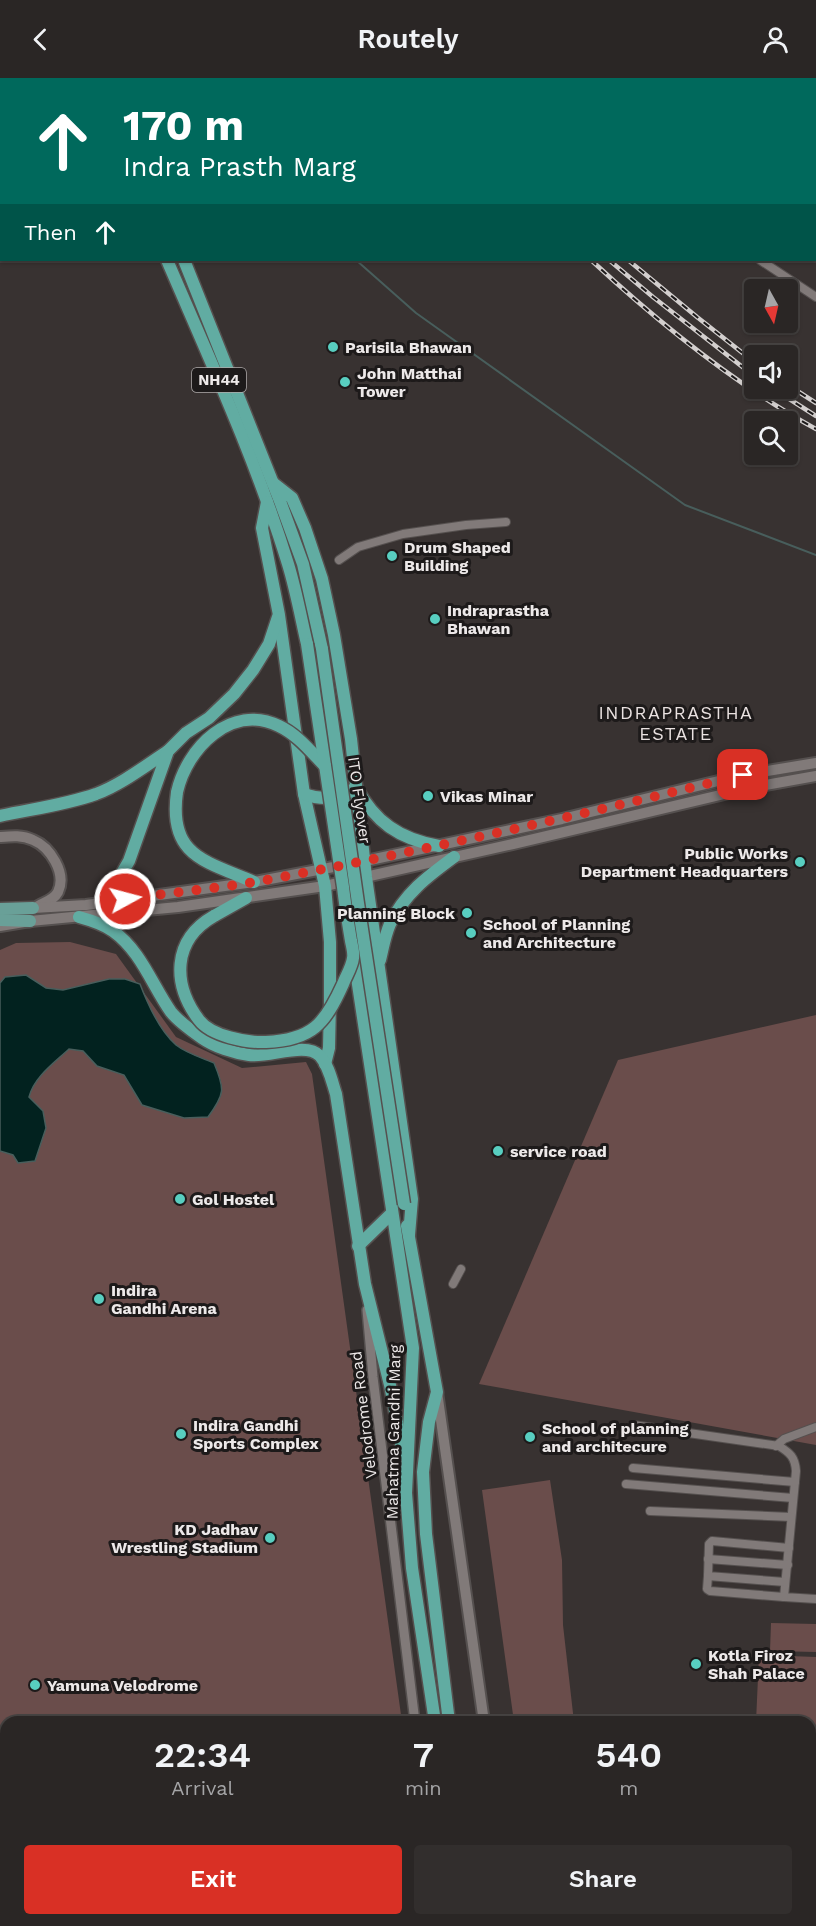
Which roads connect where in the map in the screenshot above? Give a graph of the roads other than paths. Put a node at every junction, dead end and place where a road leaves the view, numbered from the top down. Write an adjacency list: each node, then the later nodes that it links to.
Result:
1 (167, 261): 6 (highway, NH44)
2 (184, 261): 5 (highway, NH44)
3 (762, 261): 4 (street)
4 (816, 297)
5 (273, 483): 14 (highway); 36 (highway, ITO Flyover / NH44, bridge)
6 (267, 502): 9 (highway); 12 (highway, ITO Flyover / NH44, bridge)
7 (506, 522): 8 (street)
8 (339, 560)
9 (279, 615): 10 (highway); 15 (highway)
10 (168, 751): 16 (highway); 26 (highway)
11 (816, 763): 18 (main road)
12 (325, 766): 23 (highway, bridge); 33 (highway, ITO Flyover, bridge)
13 (816, 776): 19 (main road)
14 (356, 787): 15 (highway); 18 (highway); 20 (highway)
15 (304, 794): 21 (highway)
16 (0, 816)
17 (0, 837): 28 (main road)
18 (439, 846): 20 (main road)
19 (454, 857): 22 (main road); 34 (highway)
20 (365, 861): 21 (main road); 22 (highway)
21 (321, 868): 23 (main road); 24 (highway)
22 (366, 878): 24 (main road); 34 (highway)
23 (254, 882): 26 (main road)
24 (325, 886): 25 (main road); 35 (highway)
25 (246, 898): 29 (main road); 33 (highway, bridge)
26 (105, 902): 28 (main road)
27 (0, 909): 28 (main road)
28 (31, 915): 29 (main road); 30 (main road); 31 (main road); 32 (main road)
29 (79, 917): 35 (highway)
30 (0, 920)
31 (0, 926)
32 (0, 932)
33 (354, 958): 36 (highway, ITO Flyover)
34 (379, 964): 37 (highway)
35 (324, 1064): 38 (highway)
36 (396, 1207): 37 (highway, ITO Flyover); 38 (highway); 47 (highway, Mahatma Gandhi Marg)
37 (409, 1235): 42 (highway, Mahatma Gandhi Marg)
38 (358, 1246): 40 (highway)
39 (461, 1269): 41 (street)
40 (365, 1284): 47 (highway); 60 (street, Velodrome Road)
41 (453, 1284)
42 (437, 1392): 62 (highway); 63 (main road, Mahatma Gandhi Marg)
43 (633, 1425): 45 (street)
44 (816, 1427): 45 (street)
45 (776, 1446): 48 (street)
46 (633, 1468): 48 (street)
47 (406, 1473): 61 (highway, Mahatma Gandhi Marg)
48 (795, 1482): 50 (street)
49 (626, 1484): 50 (street)
50 (793, 1498): 52 (street)
51 (651, 1511): 52 (street)
52 (791, 1517): 53 (street)
53 (789, 1548): 54 (street); 55 (street)
54 (708, 1559): 55 (street); 56 (street)
55 (788, 1565): 57 (street)
56 (708, 1576): 57 (street); 58 (street)
57 (785, 1582): 58 (street)
58 (784, 1597): 59 (street)
59 (816, 1599)
60 (414, 1716)
61 (434, 1716)
62 (448, 1716)
63 (483, 1716)

